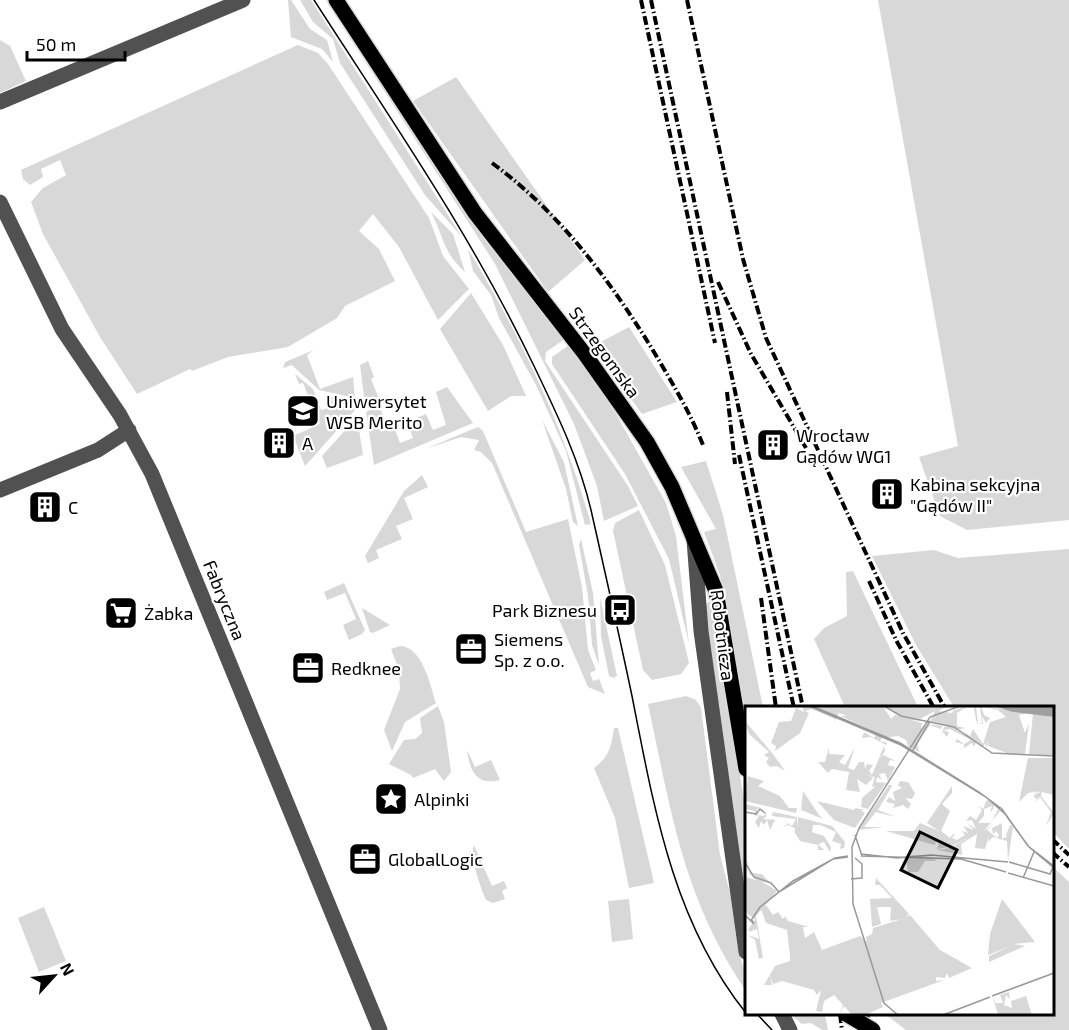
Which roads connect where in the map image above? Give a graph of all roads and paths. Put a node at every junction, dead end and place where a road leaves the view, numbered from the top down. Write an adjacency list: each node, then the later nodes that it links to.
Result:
1 (243, 0): 3 (street)
2 (336, 0): 7 (main road, Strzegomska)
3 (0, 102)
4 (0, 202): 5 (street, Fabryczna)
5 (129, 430): 6 (street); 12 (street, Fabryczna)
6 (0, 490)
7 (694, 537): 8 (main road, Strzegomska); 9 (street, Robotnicza)
8 (745, 758)
9 (745, 938)
10 (782, 1015): 13 (street)
11 (848, 1015): 14 (main road, bridge)
12 (380, 1030)
13 (790, 1030)
14 (873, 1030)

